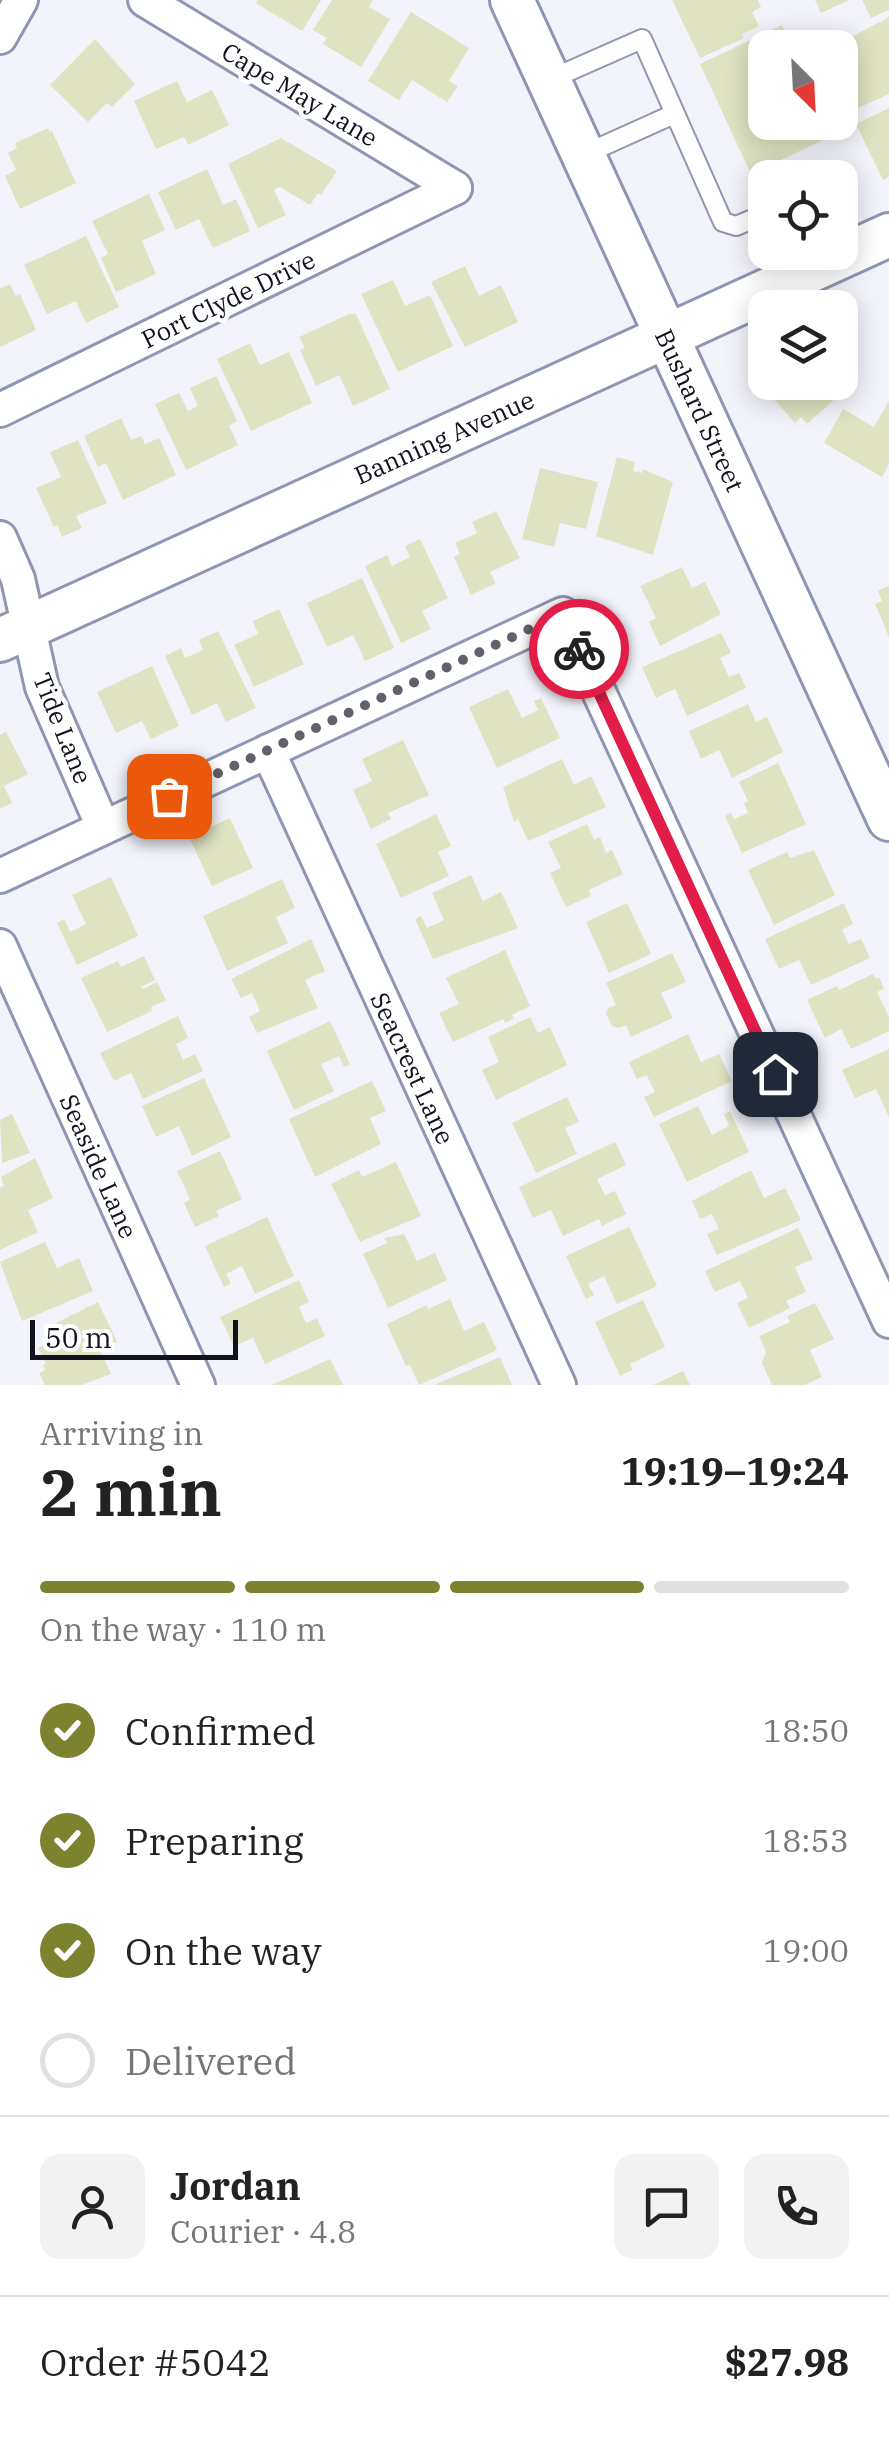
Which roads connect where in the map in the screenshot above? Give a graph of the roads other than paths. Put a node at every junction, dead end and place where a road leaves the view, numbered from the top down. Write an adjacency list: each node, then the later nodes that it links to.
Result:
1 (20, 0): 5 (street)
2 (144, 0): 4 (street, Cape May Lane)
3 (512, 0): 6 (street, Bushard Street)
4 (182, 10): 9 (street, Cape May Lane)
5 (0, 37)
6 (548, 80): 7 (lane); 8 (street, Bushard Street)
7 (674, 114): 8 (lane); 10 (lane)
8 (582, 155): 12 (street, Bushard Street)
9 (455, 188): 13 (street, Port Clyde Drive)
10 (748, 221)
11 (862, 242): 12 (street, Banning Avenue)
12 (666, 337): 15 (street, Banning Avenue); 17 (street, Bushard Street)
13 (0, 410)
14 (0, 538): 15 (street, Tide Lane)
15 (14, 634): 18 (street, Tide Lane)
16 (268, 751): 18 (street); 21 (street); 23 (street, Seacrest Lane)
17 (889, 819)
18 (104, 827): 19 (street)
19 (0, 876)
20 (0, 946): 22 (street, Seaside Lane)
21 (889, 1321)
22 (198, 1385)
23 (558, 1385)

